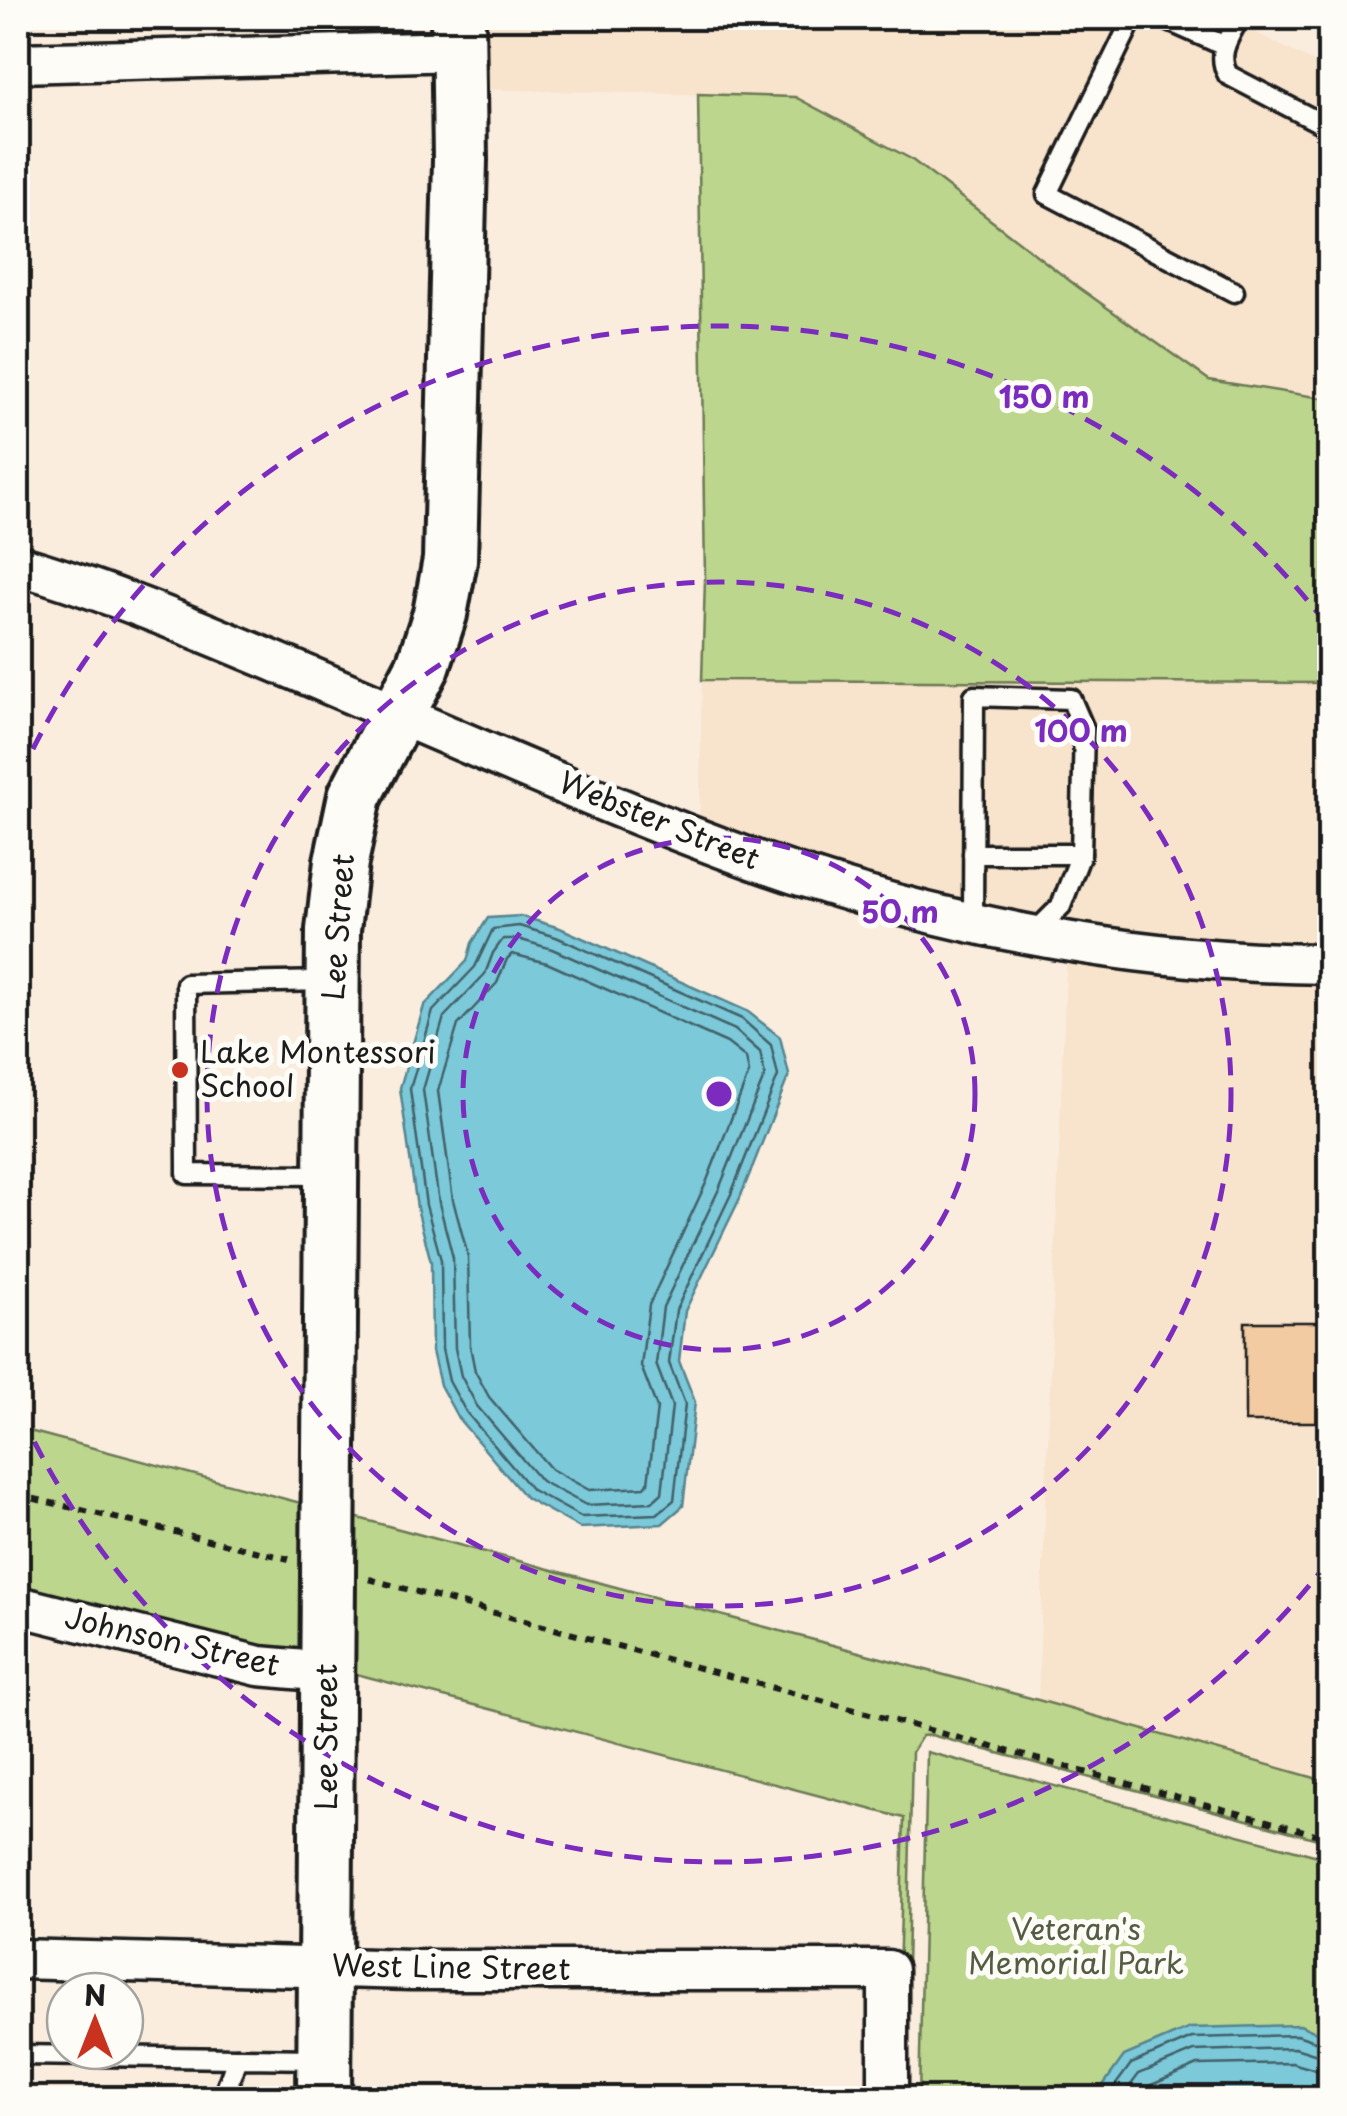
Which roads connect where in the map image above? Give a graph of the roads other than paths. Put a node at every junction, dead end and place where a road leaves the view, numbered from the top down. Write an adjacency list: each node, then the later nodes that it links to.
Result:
1 (1133, 18): 8 (lane)
2 (1162, 18): 5 (lane)
3 (1239, 18): 5 (lane)
4 (458, 34): 6 (street); 10 (street, Lee Street)
5 (1225, 46): 7 (lane)
6 (18, 63)
7 (1330, 128)
8 (1234, 292)
9 (18, 565): 10 (street, Webster Street)
10 (398, 714): 13 (street, Webster Street); 16 (street, Lee Street)
11 (973, 854): 12 (lane); 12 (lane); 13 (lane)
12 (1081, 854): 14 (lane)
13 (973, 922): 14 (street, Webster Street)
14 (1034, 933): 15 (street, Webster Street)
15 (1330, 964)
16 (333, 981): 17 (street, Lee Street); 17 (lane)
17 (331, 1175): 19 (street, Lee Street)
18 (18, 1606): 19 (street, Johnson Street)
19 (328, 1672): 21 (street, Lee Street)
20 (18, 1960): 21 (street, West Line Street)
21 (325, 1967): 24 (street, Lee Street); 26 (street, West Line Street)
22 (18, 2055): 23 (lane)
23 (237, 2058): 24 (lane); 25 (lane)
24 (324, 2079)
25 (223, 2098)
26 (888, 2098)

